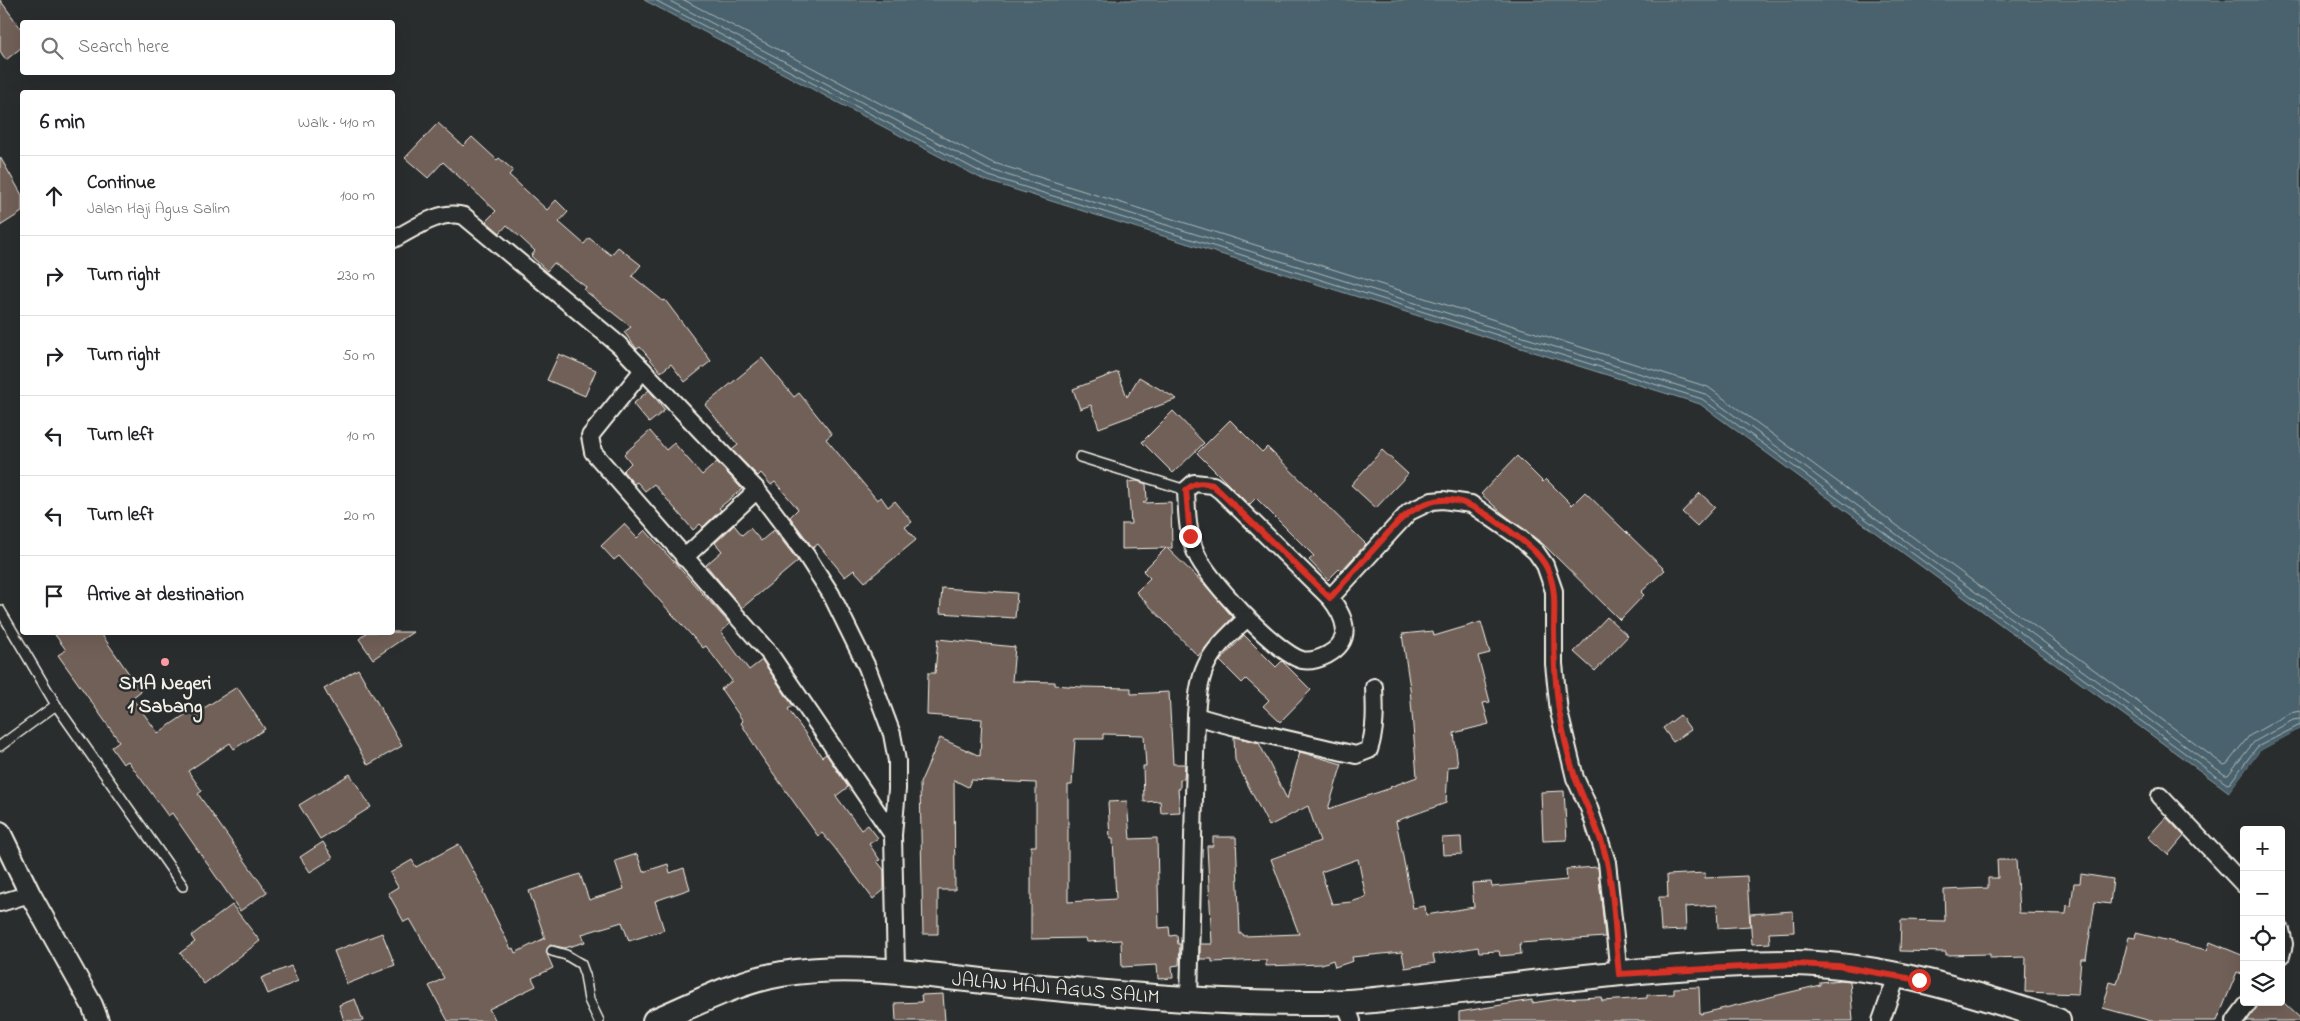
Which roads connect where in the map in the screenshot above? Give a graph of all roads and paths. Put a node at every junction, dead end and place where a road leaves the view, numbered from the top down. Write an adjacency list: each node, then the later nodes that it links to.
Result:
1 (395, 238): 2 (street)
2 (643, 370): 4 (street); 6 (street)
3 (1080, 457): 5 (lane)
4 (758, 490): 6 (street); 16 (street)
5 (1186, 490): 7 (street); 9 (street)
6 (684, 558): 16 (street)
7 (1330, 598): 9 (street); 23 (street)
8 (0, 610): 11 (lane)
9 (1247, 618): 12 (street)
10 (1374, 687): 12 (street)
11 (56, 705): 13 (lane); 18 (lane)
12 (1196, 716): 25 (street)
13 (0, 746)
14 (2160, 796): 17 (street)
15 (0, 832): 19 (street)
16 (893, 835): 22 (street)
17 (2240, 881)
18 (183, 886)
19 (30, 894): 20 (street); 28 (street)
20 (0, 903)
21 (552, 951): 29 (lane)
22 (896, 971): 25 (main road, JALAN HAJI AGUS SALIM); 30 (main road, JALAN HAJI AGUS SALIM)
23 (1619, 974): 24 (main road, JALAN HAJI AGUS SALIM); 27 (main road, JALAN HAJI AGUS SALIM)
24 (1897, 976): 31 (street); 32 (main road, JALAN HAJI AGUS SALIM)
25 (1189, 1000): 27 (main road, JALAN HAJI AGUS SALIM)
26 (2246, 1006): 33 (street)
27 (1348, 1012)
28 (98, 1021)
29 (599, 1021)
30 (655, 1021)
31 (1881, 1021)
32 (2058, 1021)
33 (2235, 1021)

